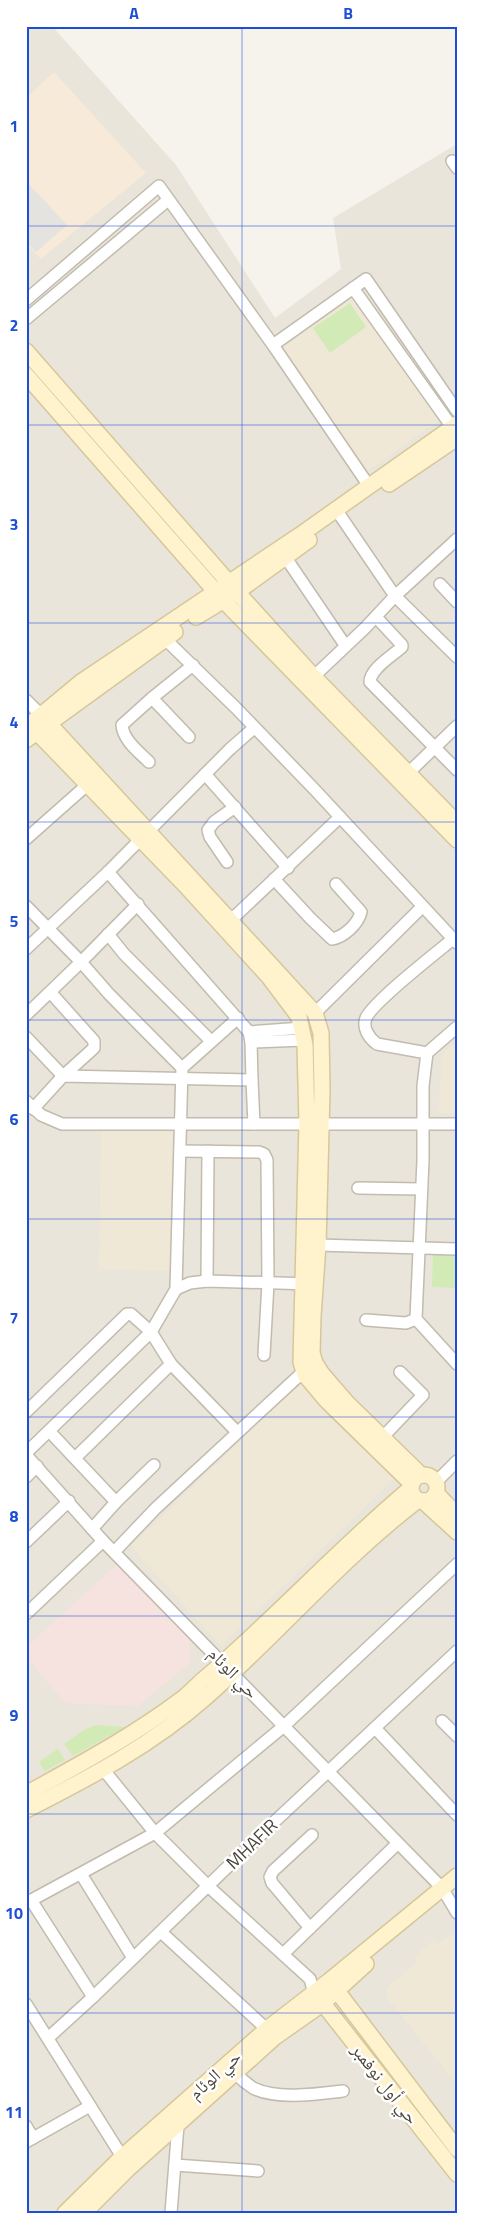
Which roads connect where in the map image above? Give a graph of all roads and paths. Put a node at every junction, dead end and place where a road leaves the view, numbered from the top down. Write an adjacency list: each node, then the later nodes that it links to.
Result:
1 (168, 200): 3 (street); 4 (street); 5 (street)
2 (353, 288): 5 (street); 9 (street); 10 (street)
3 (26, 300)
4 (26, 318)
5 (273, 345): 11 (street)
6 (26, 351): 16 (street)
7 (26, 375): 8 (street)
8 (31, 390): 18 (street)
9 (457, 411)
10 (455, 430): 11 (street); 12 (street)
11 (369, 486): 12 (street)
12 (339, 513): 14 (street); 16 (street); 19 (street)
13 (457, 539): 19 (street)
14 (286, 558): 16 (street); 22 (street)
15 (440, 584): 17 (street)
16 (233, 587): 18 (street); 25 (street)
17 (454, 595)
18 (219, 596): 21 (street); 25 (street)
19 (395, 596): 20 (street); 23 (street)
20 (376, 618): 22 (street); 32 (street)
21 (162, 635): 24 (street); 28 (street)
22 (345, 645): 25 (street)
23 (457, 657)
24 (193, 665): 26 (street); 30 (street)
25 (310, 680): 36 (street)
26 (152, 698): 31 (street); 33 (street)
27 (26, 700): 28 (street)
28 (33, 726): 37 (street); 41 (street)
29 (457, 726): 32 (street)
30 (254, 728): 35 (street); 39 (street)
31 (188, 737)
32 (434, 748): 34 (street); 36 (street)
33 (149, 762)
34 (457, 770)
35 (205, 774): 38 (street); 41 (street)
36 (404, 777): 40 (street); 43 (street)
37 (87, 785): 41 (street); 42 (street)
38 (235, 807): 44 (street); 45 (street)
39 (340, 817): 45 (street); 51 (street)
40 (457, 822)
41 (144, 835): 46 (street); 52 (street); 63 (street)
42 (26, 840)
43 (457, 840)
44 (228, 862)
45 (288, 868): 47 (street)
46 (108, 872): 49 (street); 53 (street)
47 (274, 879): 48 (street); 52 (street)
48 (336, 884)
49 (138, 904): 54 (street); 61 (street)
50 (26, 906): 53 (street)
51 (422, 907): 55 (street); 59 (street)
52 (231, 920): 59 (street)
53 (49, 928): 56 (street); 57 (street)
54 (108, 934): 57 (street); 66 (street)
55 (455, 941): 67 (street)
56 (26, 949)
57 (81, 962): 58 (street); 68 (street)
58 (51, 993): 60 (street); 69 (street)
59 (315, 1013): 74 (street)
60 (26, 1015)
61 (238, 1018): 65 (street); 66 (street)
62 (457, 1027): 67 (street)
63 (303, 1034): 65 (street); 74 (street)
64 (26, 1037): 69 (street)
65 (250, 1037): 70 (street)
66 (211, 1041): 68 (street)
67 (427, 1052): 76 (street)
68 (182, 1073): 69 (street); 70 (street); 72 (street)
69 (63, 1076): 71 (street)
70 (252, 1080): 73 (street)
71 (30, 1105): 72 (street)
72 (180, 1124): 73 (street); 77 (street)
73 (254, 1124): 74 (street)
74 (314, 1124): 76 (street); 81 (street); 86 (street)
75 (457, 1124): 76 (street)
76 (423, 1125): 80 (street)
77 (180, 1151): 78 (street); 87 (street)
78 (208, 1151): 84 (street); 85 (street)
79 (358, 1188): 80 (street)
80 (421, 1189): 82 (street)
81 (318, 1246): 82 (street); 86 (street)
82 (418, 1248): 83 (street); 88 (street)
83 (457, 1248)
84 (207, 1281): 85 (street); 87 (street)
85 (268, 1283): 86 (street); 91 (street)
86 (309, 1284): 94 (street); 99 (street)
87 (176, 1289): 90 (street)
88 (416, 1319): 89 (street); 93 (street)
89 (366, 1320)
90 (151, 1332): 92 (street); 96 (street); 97 (street)
91 (264, 1355)
92 (171, 1364): 98 (street); 101 (street)
93 (457, 1364)
94 (303, 1372): 98 (street); 99 (street)
95 (400, 1372): 99 (street)
96 (26, 1412)
97 (50, 1432): 100 (street); 101 (street)
98 (237, 1432): 114 (street)
99 (378, 1442): 106 (street)
100 (26, 1454): 104 (street, حي الوئام)
101 (75, 1458): 108 (street)
102 (457, 1461): 106 (street)
103 (154, 1465): 108 (street)
104 (37, 1466): 105 (street); 107 (street, حي الوئام)
105 (26, 1477)
106 (423, 1489): 109 (street); 111 (street); 118 (street)
107 (69, 1501): 110 (street, حي الوئام); 113 (street)
108 (116, 1502): 110 (street)
109 (457, 1515)
110 (92, 1529): 112 (street, حي الوئام)
111 (457, 1532)
112 (103, 1541): 114 (street, حي الوئام); 116 (street)
113 (26, 1542)
114 (115, 1551): 118 (street, حي الوئام)
115 (457, 1564): 120 (street)
116 (26, 1614)
117 (457, 1651): 121 (street, MHAFIR)
118 (228, 1668): 120 (street, حي الوئام); 123 (street); 125 (street)
119 (442, 1721): 122 (street)
120 (284, 1726): 124 (street, حي الوئام); 128 (street)
121 (375, 1728): 124 (street, MHAFIR); 127 (street)
122 (457, 1736)
123 (103, 1769): 126 (street); 128 (street)
124 (329, 1772): 130 (street, حي الوئام); 133 (street, MHAFIR)
125 (26, 1794)
126 (26, 1810)
127 (456, 1813)
128 (155, 1833): 131 (street); 133 (street)
129 (312, 1835): 137 (street)
130 (398, 1844): 134 (street, حي الوئام); 137 (street)
131 (81, 1874): 135 (street); 140 (street)
132 (457, 1876): 134 (street, حي الوئام)
133 (208, 1886): 138 (street, MHAFIR); 139 (street)
134 (448, 1891): 136 (street); 141 (street, حي الوئام); 142 (street, حي الوئام)
135 (29, 1902): 144 (street)
136 (457, 1913)
137 (310, 1928): 139 (street)
138 (161, 1932): 140 (street, MHAFIR); 147 (street)
139 (283, 1954): 143 (street)
140 (133, 1958): 144 (street, MHAFIR)
141 (356, 1972): 142 (street, حي الوئام); 146 (street)
142 (333, 1986): 143 (street, حي الوئام); 143 (street); 146 (street, حي أول نوفمبر)
143 (316, 1992): 147 (street, حي الوئام); 159 (street, حي أول نوفمبر)
144 (93, 1997): 148 (street, MHAFIR)
145 (26, 2004): 148 (street)
146 (357, 2017): 155 (street, حي أول نوفمبر)
147 (271, 2033): 149 (street, حي الوئام); 156 (street, حي الوئام)
148 (48, 2038): 151 (street)
149 (235, 2073): 150 (street); 152 (street, حي الوئام)
150 (343, 2091)
151 (90, 2106): 154 (street); 156 (street)
152 (178, 2125): 156 (street, حي الوئام); 157 (street)
153 (26, 2126): 154 (street)
154 (29, 2140)
155 (457, 2149)
156 (126, 2163): 160 (street, حي الوئام); 161 (street, حي الوئام)
157 (175, 2164): 158 (street); 162 (street)
158 (258, 2171)
159 (457, 2174)
160 (64, 2213)
161 (84, 2213)
162 (171, 2213)

